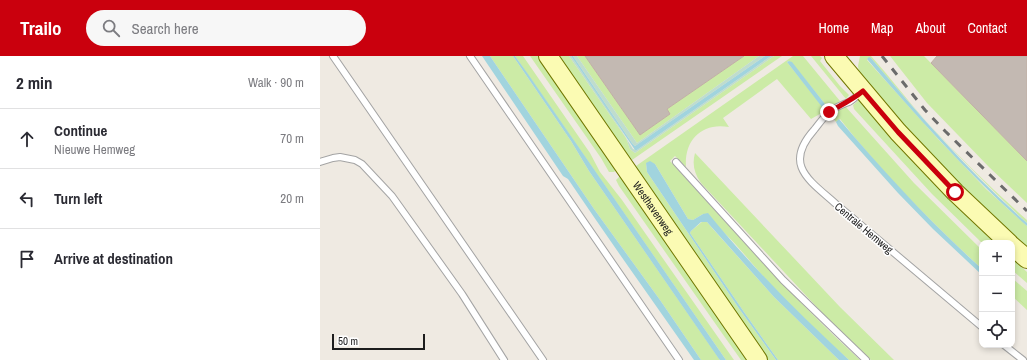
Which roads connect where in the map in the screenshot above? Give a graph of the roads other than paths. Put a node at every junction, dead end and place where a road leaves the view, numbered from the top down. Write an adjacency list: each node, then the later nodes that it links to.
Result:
1 (332, 56): 14 (lane)
2 (470, 56): 15 (lane)
3 (548, 56): 16 (street, Westhavenweg)
4 (834, 56): 5 (street)
5 (863, 91): 8 (street); 11 (lane, Centrale Hemweg)
6 (320, 162): 13 (lane)
7 (676, 162): 17 (lane)
8 (1006, 240)
9 (1015, 249): 10 (street)
10 (1027, 259)
11 (979, 324)
12 (1008, 348): 18 (lane)
13 (504, 360)
14 (543, 360)
15 (679, 360)
16 (758, 360)
17 (866, 360)
18 (1023, 360)

